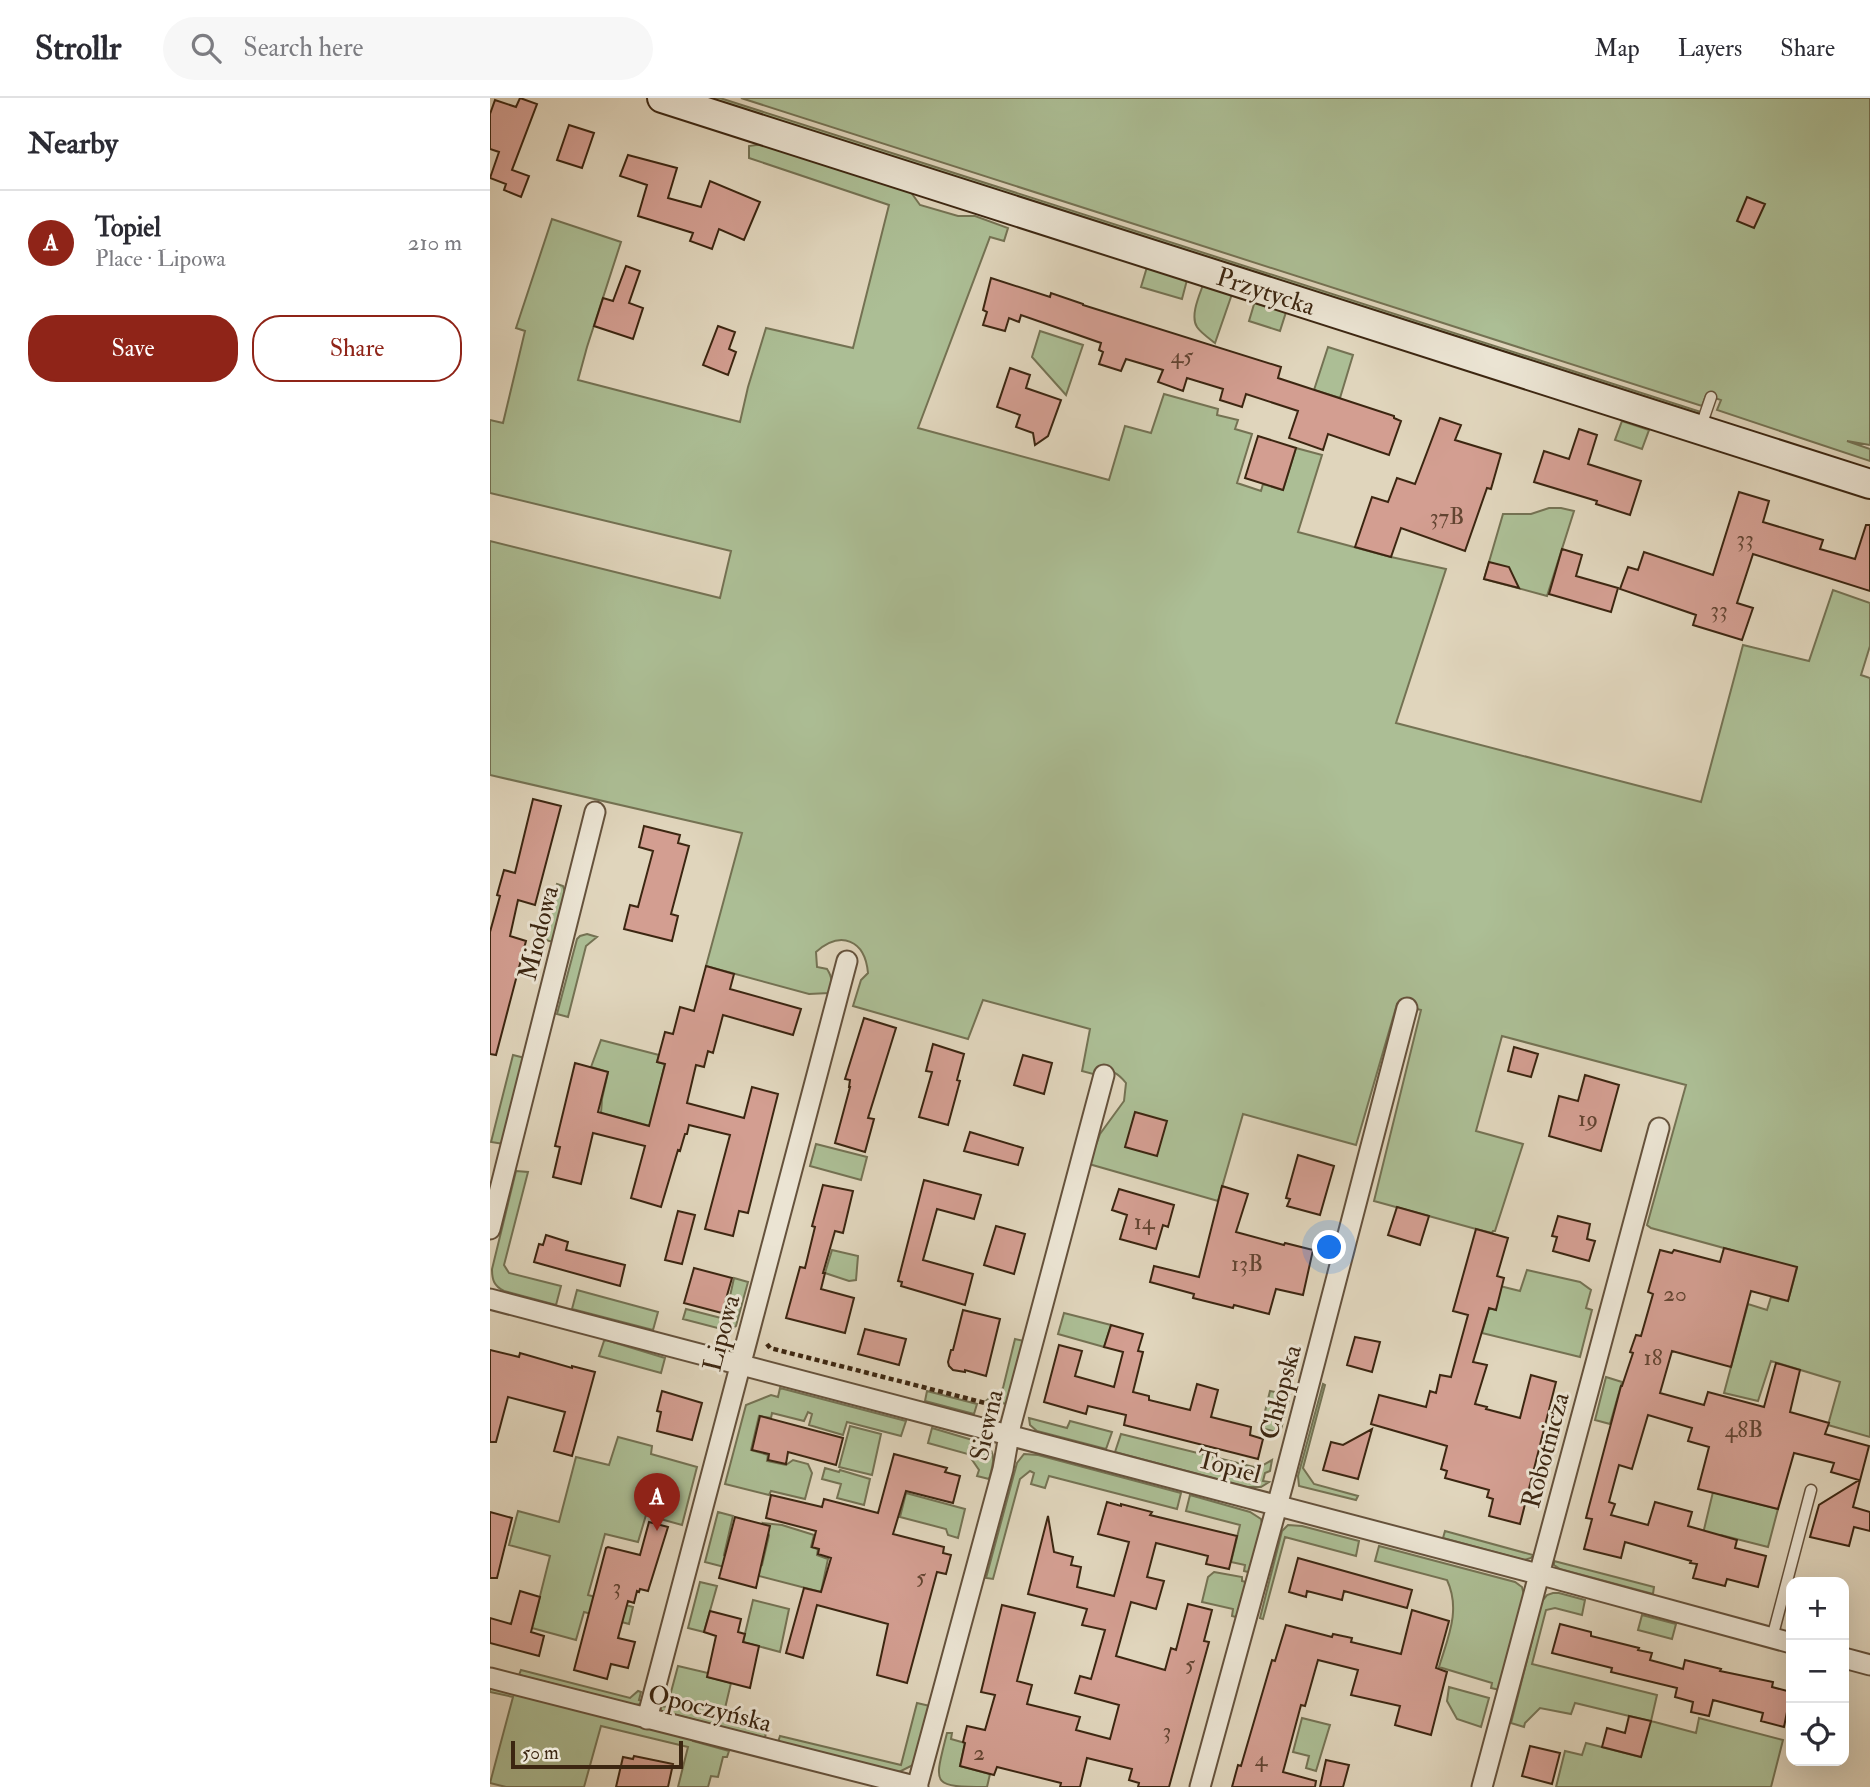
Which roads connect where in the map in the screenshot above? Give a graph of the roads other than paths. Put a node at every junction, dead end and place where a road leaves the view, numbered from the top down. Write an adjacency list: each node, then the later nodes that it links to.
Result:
1 (662, 98): 3 (main road, Przytycka)
2 (1711, 397): 3 (lane)
3 (1700, 430): 4 (main road, Przytycka)
4 (1870, 484)
5 (595, 812): 10 (street, Miodowa)
6 (847, 961): 12 (street, Lipowa)
7 (1407, 1008): 15 (street, Chłopska)
8 (1104, 1075): 13 (street, Siewna)
9 (1659, 1128): 16 (street, Robotnicza)
10 (490, 1229)
11 (490, 1299): 12 (street, Topiel)
12 (740, 1364): 13 (street, Topiel); 21 (street, Lipowa)
13 (1009, 1435): 15 (street, Topiel); 22 (street, Siewna)
14 (1811, 1490): 17 (lane)
15 (1278, 1507): 16 (street, Topiel); 23 (street, Chłopska)
16 (1538, 1574): 17 (street, Topiel); 24 (street, Robotnicza)
17 (1782, 1641)
18 (1849, 1659): 19 (street)
19 (1870, 1665)
20 (490, 1678): 21 (street, Opoczyńska)
21 (647, 1719): 22 (street, Opoczyńska)
22 (918, 1787)
23 (1200, 1787)
24 (1482, 1787)

